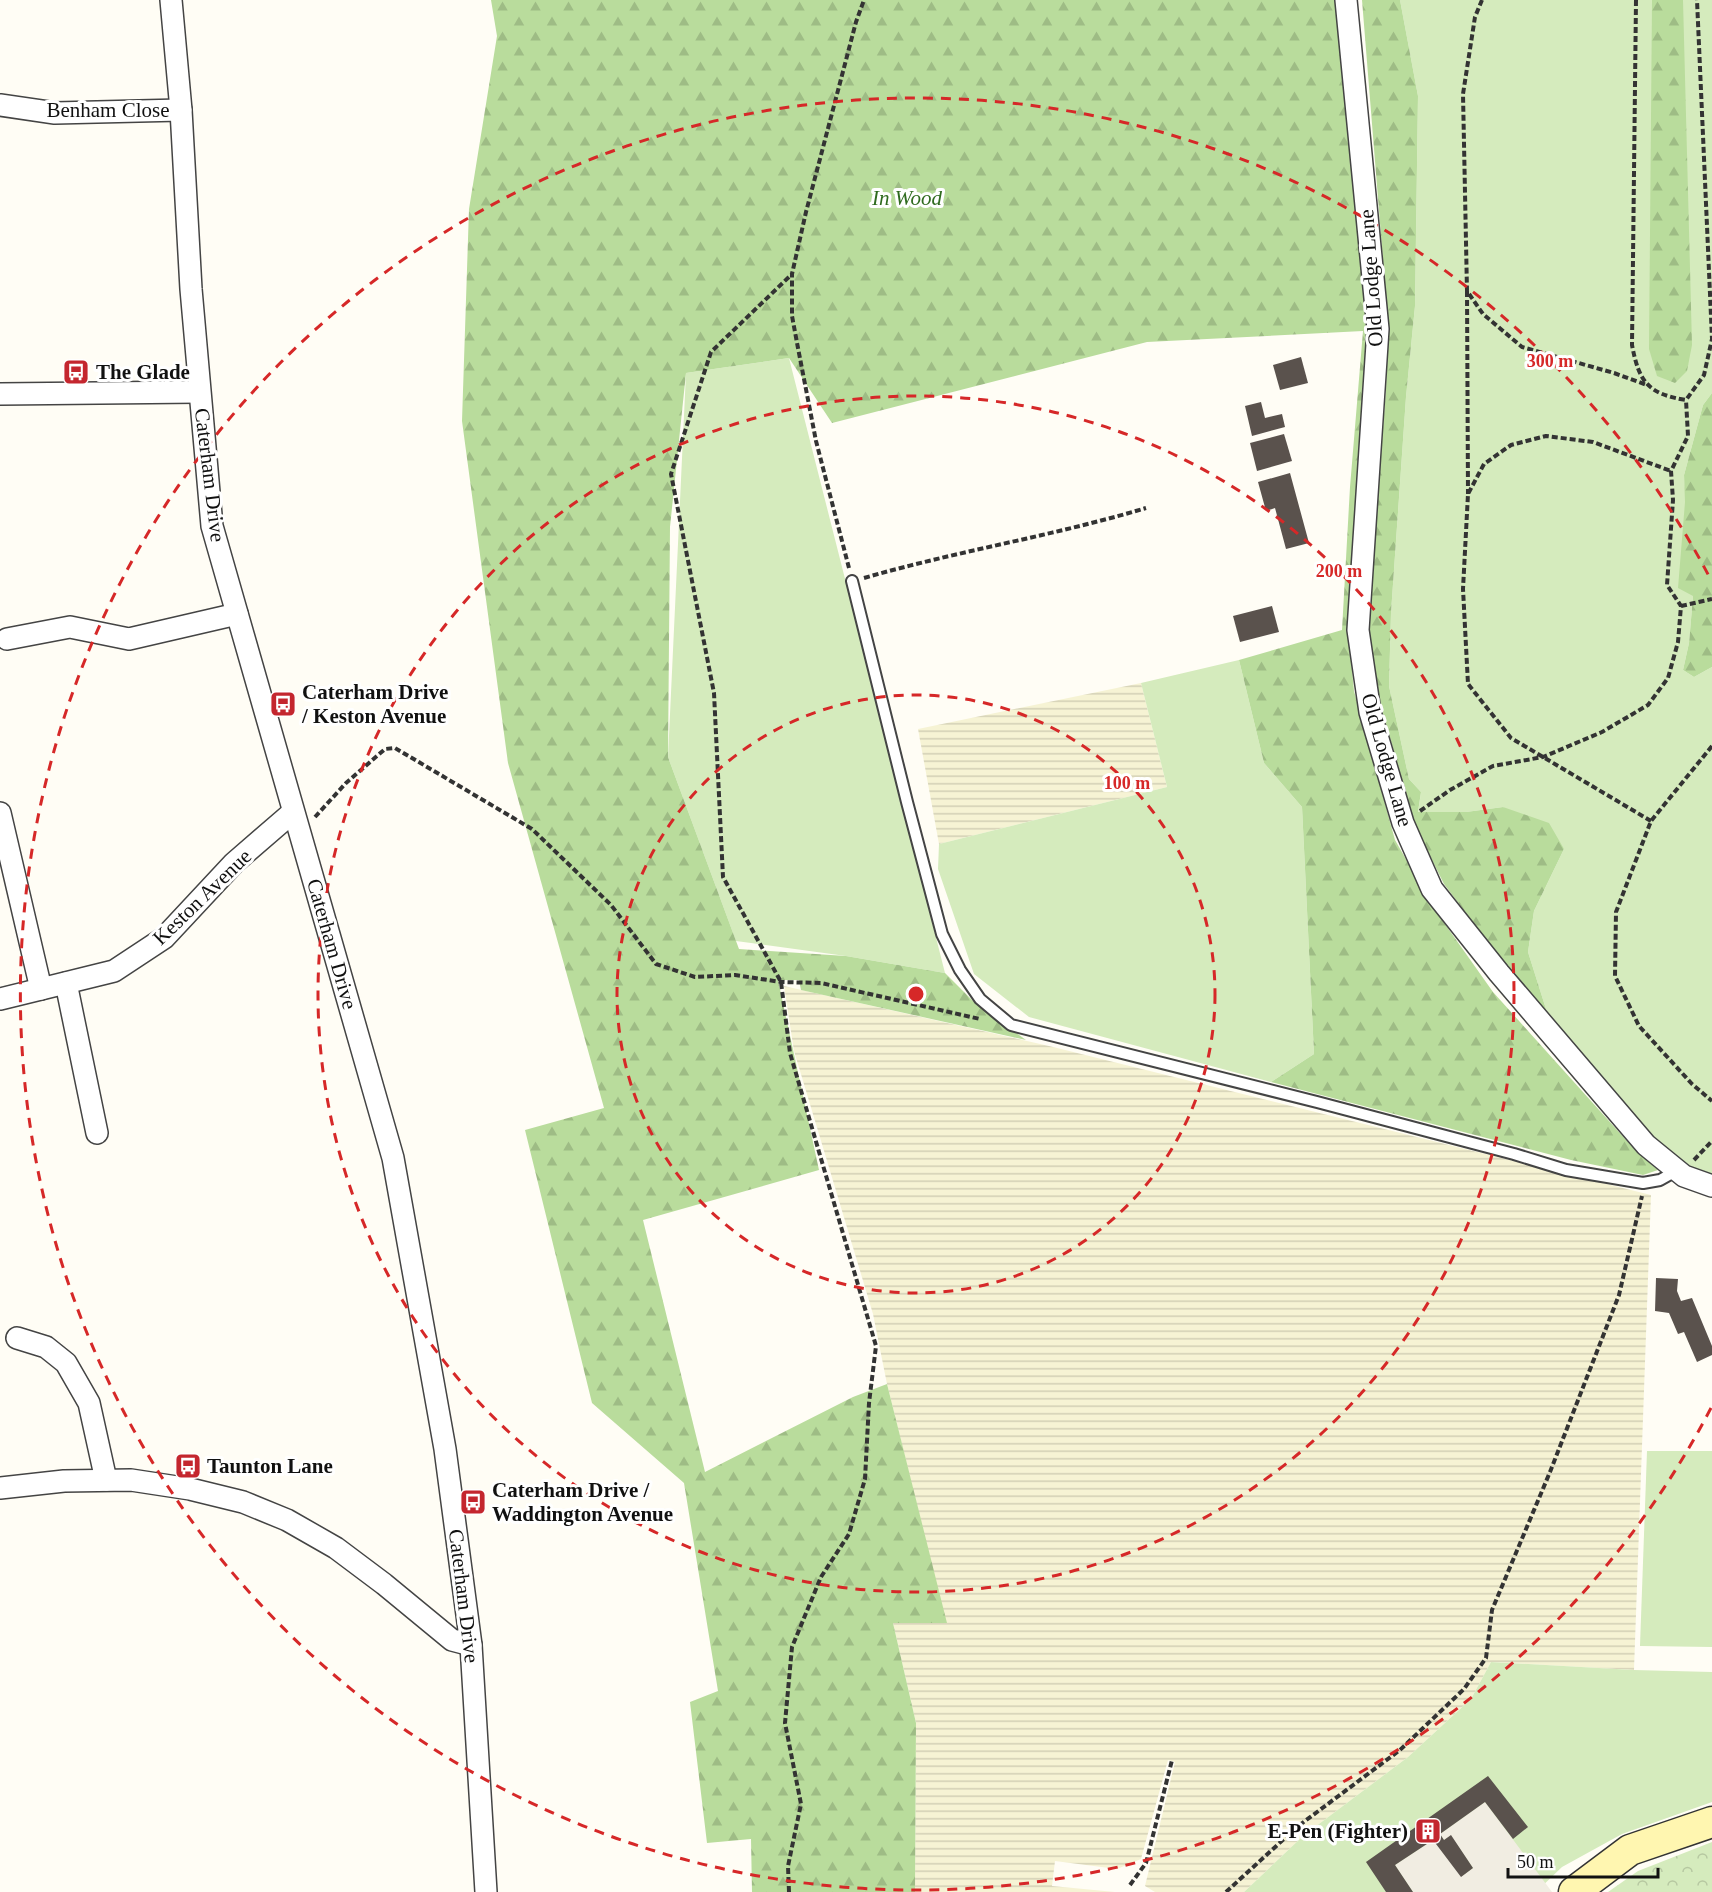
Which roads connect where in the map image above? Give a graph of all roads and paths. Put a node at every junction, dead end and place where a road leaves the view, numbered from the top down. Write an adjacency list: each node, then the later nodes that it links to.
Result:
1 (171, 0): 8 (street, Caterham Drive)
2 (864, 0): 9 (path)
3 (1346, 0): 28 (street, Old Lodge Lane)
4 (1482, 0): 10 (path)
5 (1636, 0): 11 (path)
6 (1697, 0): 14 (path)
7 (0, 105): 8 (street, Benham Close)
8 (181, 110): 12 (street, Caterham Drive)
9 (792, 274): 18 (path); 30 (path)
10 (1467, 291): 11 (path); 16 (path)
11 (1647, 385): 14 (path)
12 (199, 392): 13 (street); 21 (street, Caterham Drive)
13 (0, 394)
14 (1686, 400): 15 (path)
15 (1671, 471): 16 (path); 20 (path)
16 (1468, 494): 24 (path)
17 (1146, 508): 18 (path)
18 (852, 581): 34 (lane)
19 (1712, 599): 20 (path)
20 (1681, 606): 24 (path)
21 (237, 614): 22 (street); 25 (street, Caterham Drive)
22 (7, 639)
23 (1712, 746): 27 (path)
24 (1543, 757): 27 (path); 28 (path)
25 (293, 812): 29 (street, Caterham Drive); 31 (street, Keston Avenue)
26 (0, 813): 32 (street)
27 (1651, 822): 35 (path)
28 (1403, 823): 39 (street, Old Lodge Lane)
29 (300, 833): 30 (path); 45 (street, Caterham Drive)
30 (782, 982): 34 (path); 50 (path)
31 (66, 983): 32 (street, Keston Avenue); 36 (street)
32 (41, 989): 33 (street, Keston Avenue)
33 (0, 999)
34 (1011, 1026): 40 (lane)
35 (1712, 1101)
36 (97, 1133)
37 (1712, 1141): 38 (path)
38 (1696, 1156)
39 (1676, 1170): 40 (lane); 41 (street, Old Lodge Lane)
40 (1644, 1183): 51 (path)
41 (1712, 1186)
42 (17, 1338): 43 (street)
43 (106, 1480): 44 (street); 45 (street)
44 (0, 1488)
45 (471, 1645): 49 (street, Caterham Drive)
46 (1172, 1760): 48 (path)
47 (1712, 1822): 52 (street)
48 (1130, 1885)
49 (486, 1892)
50 (789, 1892)
51 (1226, 1892)
52 (1574, 1892)

